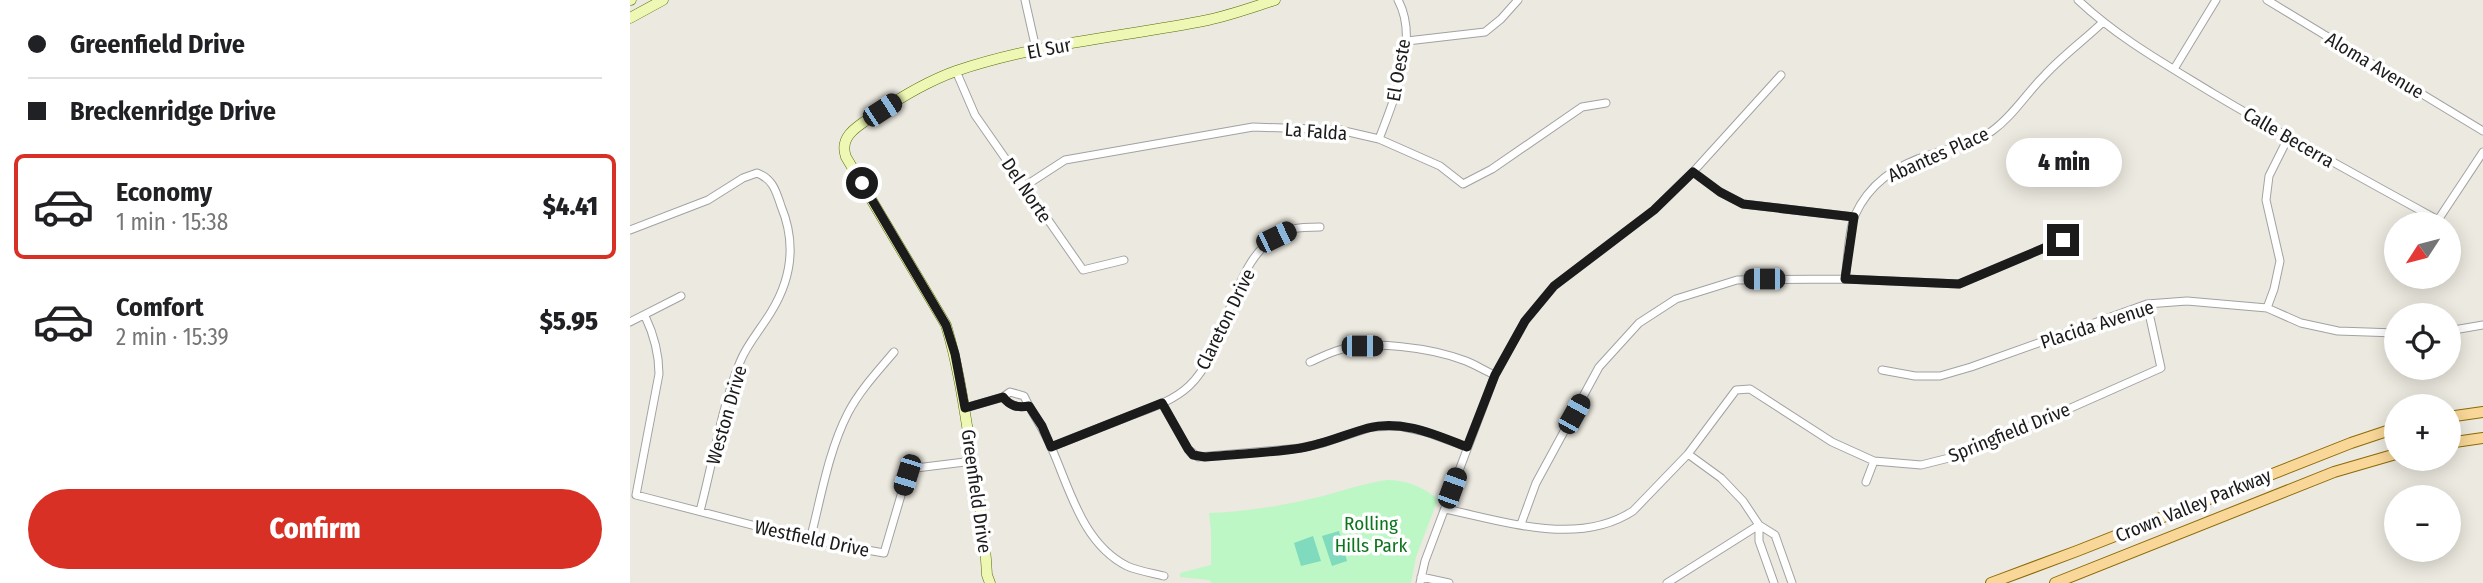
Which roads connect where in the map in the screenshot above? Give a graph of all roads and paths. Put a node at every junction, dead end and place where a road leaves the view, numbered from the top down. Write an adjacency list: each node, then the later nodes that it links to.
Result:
1 (663, 0): 9 (street)
2 (1025, 0): 12 (street)
3 (1275, 0): 12 (street, El Sur)
4 (1398, 0): 11 (street, El Oeste)
5 (1518, 0): 11 (street)
6 (2078, 0): 10 (street, Calle Becerra)
7 (2216, 0): 13 (street)
8 (2267, 0): 17 (street, Aloma Avenue)
9 (630, 18)
10 (2102, 23): 13 (street, Calle Becerra); 24 (street, Abantes Place)
11 (1407, 41): 19 (street, El Oeste)
12 (1036, 49): 14 (street, El Sur)
13 (2174, 69): 18 (street, Calle Becerra)
14 (956, 71): 20 (street, El Sur); 23 (street, Del Norte)
15 (1781, 75): 22 (street)
16 (1606, 103): 19 (street, La Falda)
17 (2483, 131)
18 (2288, 138): 21 (street, Calle Becerra); 32 (street)
19 (1379, 139): 23 (street, La Falda)
20 (844, 143): 45 (street, Greenfield Drive)
21 (2483, 152)
22 (1693, 172): 24 (street); 41 (street)
23 (1025, 186): 28 (street, Del Norte)
24 (1854, 217): 29 (street, Abantes Place)
25 (1320, 227): 43 (street, Clareton Drive)
26 (630, 230): 59 (street, Weston Drive)
27 (2063, 240): 29 (street)
28 (1124, 260)
29 (1845, 279): 60 (street)
30 (681, 296): 33 (street)
31 (2147, 304): 32 (street, Placida Avenue); 40 (street, Placida Avenue); 56 (street, Springfield Drive)
32 (2267, 308): 37 (street, Placida Avenue)
33 (645, 316): 34 (street); 59 (street, Westfield Drive)
34 (630, 322)
35 (2483, 325): 36 (street)
36 (2461, 329)
37 (2384, 333)
38 (894, 352): 62 (street)
39 (1310, 362): 41 (street)
40 (1882, 370)
41 (1495, 375): 52 (street)
42 (1003, 397): 44 (street); 44 (street); 45 (street)
43 (1162, 403): 51 (street, Clareton Drive); 52 (street)
44 (1029, 406): 51 (street)
45 (965, 408): 55 (street, Greenfield Drive)
46 (2483, 412): 47 (main road)
47 (2461, 415)
48 (2384, 432): 72 (main road, Crown Valley Parkway)
49 (2483, 438): 50 (main road)
50 (2461, 441)
51 (1051, 447): 65 (street)
52 (1467, 447): 58 (street)
53 (1688, 454): 56 (street, Springfield Drive); 60 (street, Springfield Drive); 61 (street)
54 (2384, 457): 73 (main road, Crown Valley Parkway)
55 (973, 461): 62 (street, Westfield Drive); 66 (street, Greenfield Drive)
56 (1874, 461): 57 (street)
57 (1866, 482)
58 (1445, 509): 60 (street, Springfield Drive); 67 (street)
59 (700, 511): 62 (street, Westfield Drive)
60 (1521, 524)
61 (1759, 525): 63 (street); 64 (street); 69 (street)
62 (810, 540)
63 (1786, 563): 64 (street); 71 (street)
64 (1769, 569): 70 (street)
65 (1164, 576)
66 (986, 580)
67 (1421, 580): 68 (street)
68 (1449, 583)
69 (1667, 583)
70 (1774, 583)
71 (1792, 583)
72 (1991, 583)
73 (2055, 583)

